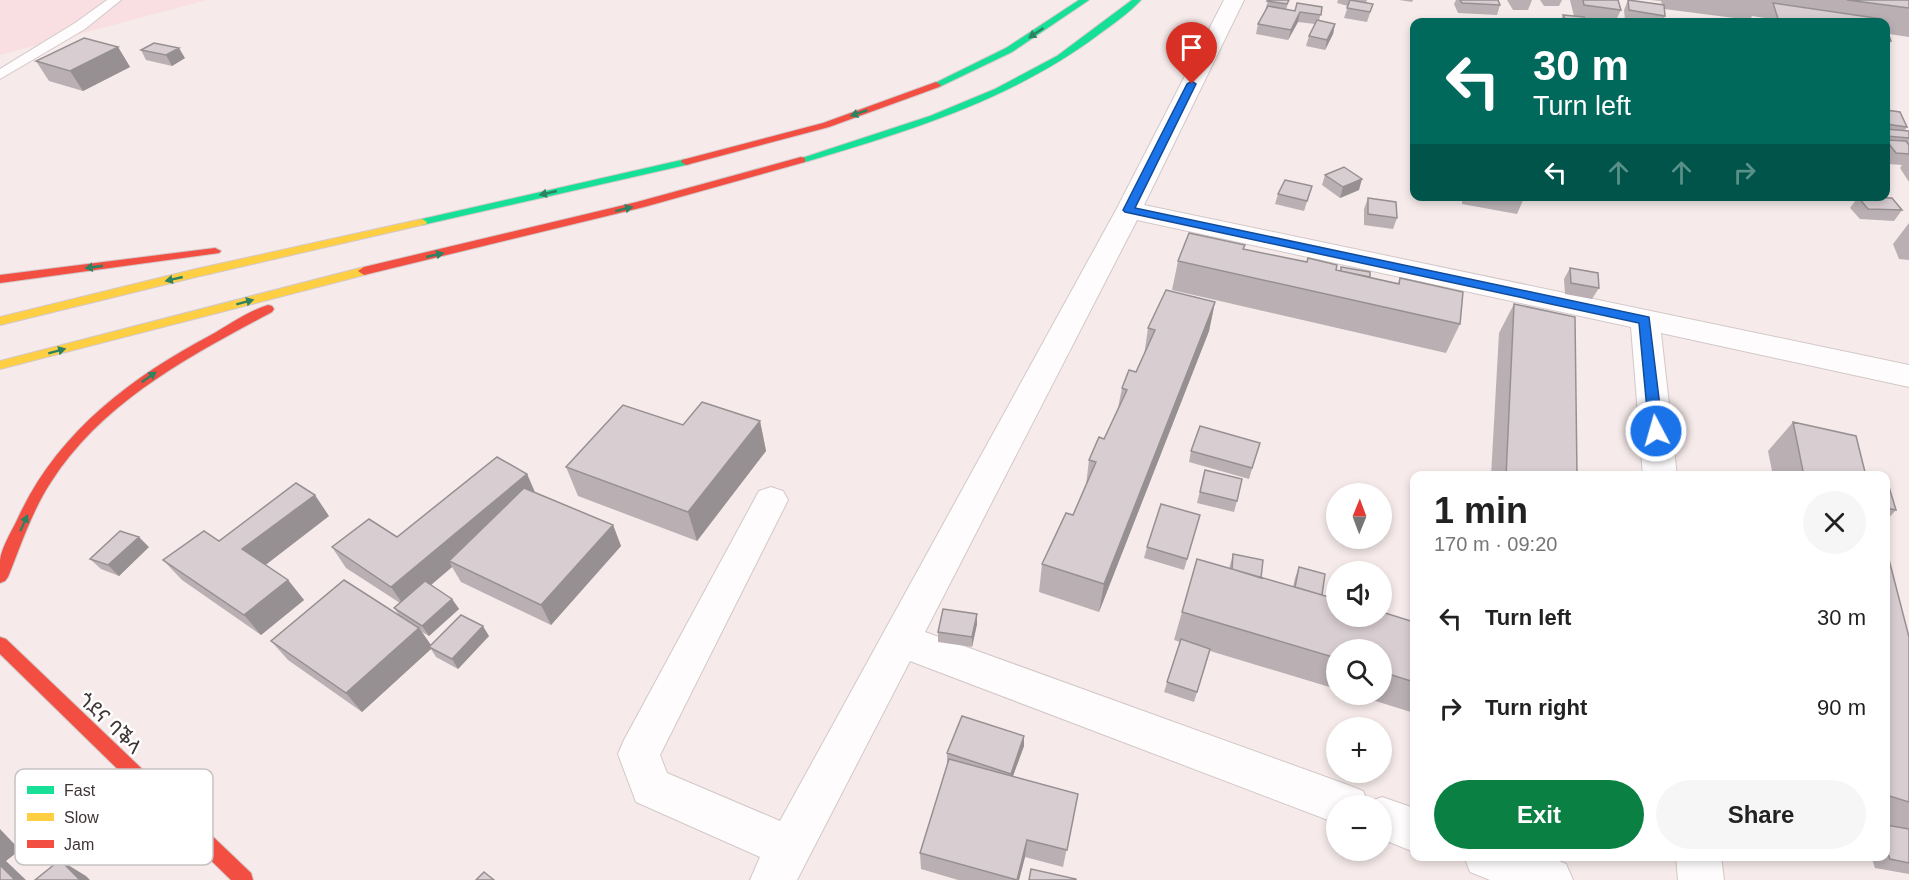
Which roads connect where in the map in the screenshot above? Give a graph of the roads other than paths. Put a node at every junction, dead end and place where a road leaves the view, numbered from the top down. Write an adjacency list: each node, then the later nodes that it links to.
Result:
1 (115, 0): 5 (lane)
2 (1084, 0): 7 (main road, one-way to 7)
3 (1137, 0): 8 (main road, one-way to 3)
4 (1234, 0): 6 (street)
5 (0, 75)
6 (1129, 210): 10 (street); 17 (street)
7 (340, 241): 9 (main road, one-way to 9); 11 (main road, one-way to 11)
8 (355, 273): 12 (main road, one-way to 8); 16 (main road, one-way to 8)
9 (0, 279)
10 (1645, 320): 13 (street); 14 (street)
11 (0, 321)
12 (0, 365)
13 (1909, 376)
14 (1660, 471)
15 (771, 500): 26 (street)
16 (0, 577)
17 (900, 640): 20 (street); 26 (street)
18 (0, 644): 19 (main road, ጎደና ባቕላ)
19 (129, 769)
20 (1326, 798)
21 (1392, 822): 22 (street)
22 (1410, 828)
23 (213, 850): 27 (main road, ጎደና ባቕላ)
24 (1499, 861): 28 (street)
25 (1699, 861): 29 (street)
26 (781, 864)
27 (244, 880)
28 (1550, 880)
29 (1701, 880)

